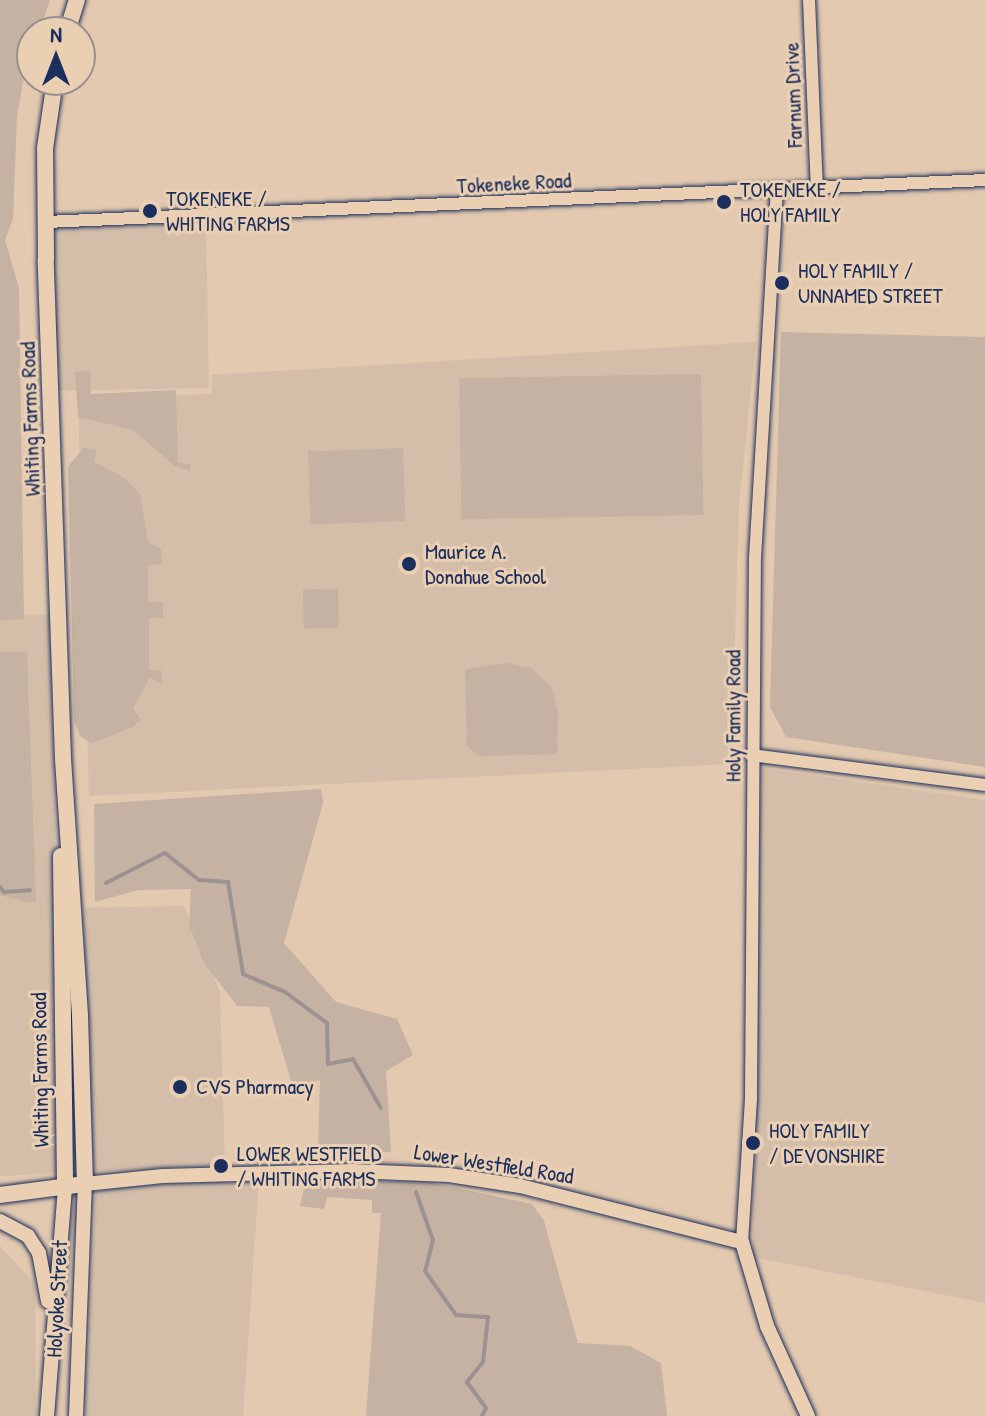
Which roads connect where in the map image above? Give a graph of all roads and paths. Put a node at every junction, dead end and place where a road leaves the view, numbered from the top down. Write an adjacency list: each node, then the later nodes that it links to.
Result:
1 (809, 0): 4 (street, Farnum Drive)
2 (52, 96): 6 (main road, Whiting Farms Road)
3 (985, 180): 4 (street, Tokeneke Road)
4 (817, 189): 5 (street, Tokeneke Road)
5 (777, 191): 6 (street, Tokeneke Road); 7 (street, Holy Family Road)
6 (46, 222): 8 (main road, Whiting Farms Road)
7 (751, 755): 9 (street); 14 (street, Holy Family Road)
8 (63, 758): 10 (main road, Whiting Farms Road); 11 (main road, Whiting Farms Road)
9 (985, 785)
10 (85, 1184): 11 (main road, Lower Westfield Road); 14 (street, Lower Westfield Road); 17 (street, Holyoke Street)
11 (65, 1189): 12 (main road, Lower Westfield Road); 15 (street, Holyoke Street)
12 (0, 1195)
13 (0, 1221): 15 (street)
14 (742, 1242): 18 (street)
15 (51, 1333): 16 (street, Holyoke Street)
16 (47, 1416)
17 (76, 1416)
18 (808, 1416)

